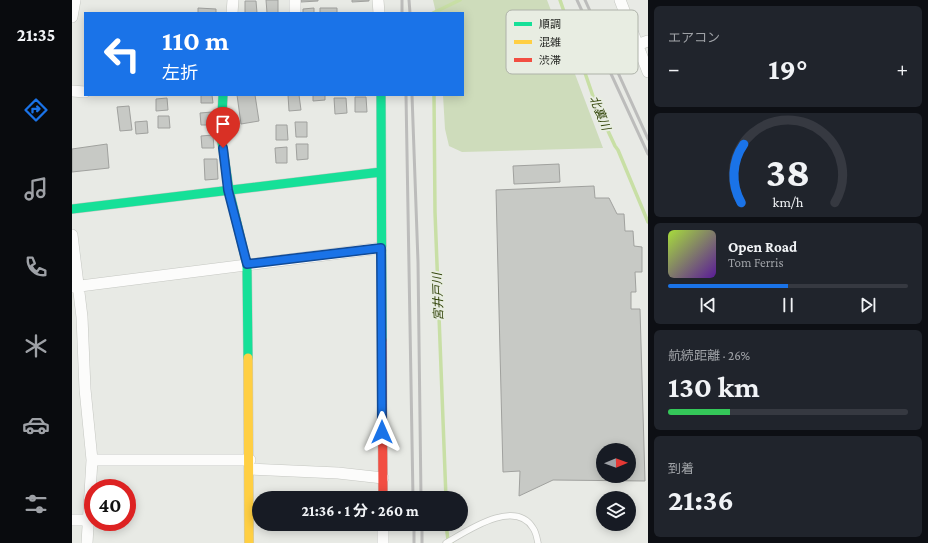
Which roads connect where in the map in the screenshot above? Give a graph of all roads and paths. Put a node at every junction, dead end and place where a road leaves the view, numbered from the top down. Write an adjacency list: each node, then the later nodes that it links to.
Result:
1 (75, 0): 10 (street)
2 (233, 0): 7 (street)
3 (295, 0): 8 (street)
4 (378, 0): 9 (street)
5 (620, 0): 6 (street)
6 (624, 10)
7 (232, 12)
8 (295, 12)
9 (379, 12)
10 (72, 17)
11 (648, 41): 12 (street)
12 (638, 45)
13 (638, 47): 14 (street)
14 (648, 72)
15 (72, 91): 16 (street)
16 (84, 92)
17 (223, 96): 20 (street)
18 (381, 96): 19 (street)
19 (381, 172): 20 (street); 23 (street)
20 (228, 190): 21 (street); 24 (street)
21 (72, 209)
22 (72, 235): 25 (street)
23 (381, 248): 24 (street); 28 (street)
24 (247, 264): 25 (street); 27 (street)
25 (76, 286): 26 (street)
26 (92, 460): 27 (street); 29 (street)
27 (250, 464): 28 (street); 36 (street)
28 (383, 478): 30 (street)
29 (91, 479)
30 (383, 491)
31 (72, 520): 32 (street)
32 (84, 520)
33 (88, 531): 35 (street)
34 (383, 531): 37 (street)
35 (87, 543)
36 (250, 543)
37 (383, 543)
38 (446, 543): 39 (lane)
39 (538, 543)

